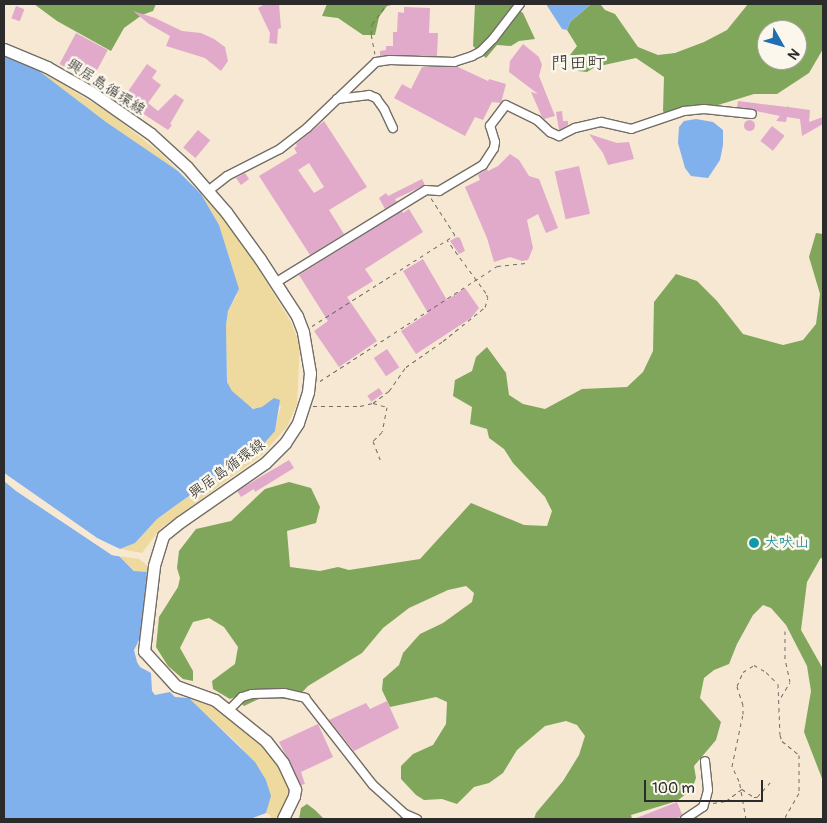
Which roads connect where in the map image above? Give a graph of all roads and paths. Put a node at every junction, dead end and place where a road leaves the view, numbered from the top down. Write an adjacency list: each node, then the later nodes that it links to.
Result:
1 (387, 4): 4 (path)
2 (520, 4): 4 (street)
3 (4, 49): 9 (main road, 興居島循環線)
4 (376, 62): 5 (street)
5 (338, 99): 7 (street); 9 (street)
6 (752, 114): 8 (street)
7 (393, 128)
8 (426, 190): 10 (path); 13 (street)
9 (208, 191): 13 (main road, 興居島循環線)
10 (447, 240): 12 (path); 14 (path)
11 (526, 262): 12 (path)
12 (476, 279): 15 (path); 16 (path)
13 (275, 283): 14 (main road, 興居島循環線)
14 (303, 332): 15 (main road, 興居島循環線)
15 (309, 382): 17 (main road, 興居島循環線)
16 (372, 403): 17 (path); 18 (path)
17 (305, 404): 21 (main road, 興居島循環線)
18 (381, 462)
19 (785, 631): 20 (path)
20 (780, 699): 24 (path); 30 (path)
21 (229, 710): 26 (main road, 興居島循環線); 27 (street)
22 (705, 761): 25 (street)
23 (773, 779): 24 (path)
24 (740, 789): 25 (path); 29 (path)
25 (705, 802): 28 (street)
26 (283, 819)
27 (417, 819)
28 (685, 819)
29 (746, 819)
30 (784, 819)

